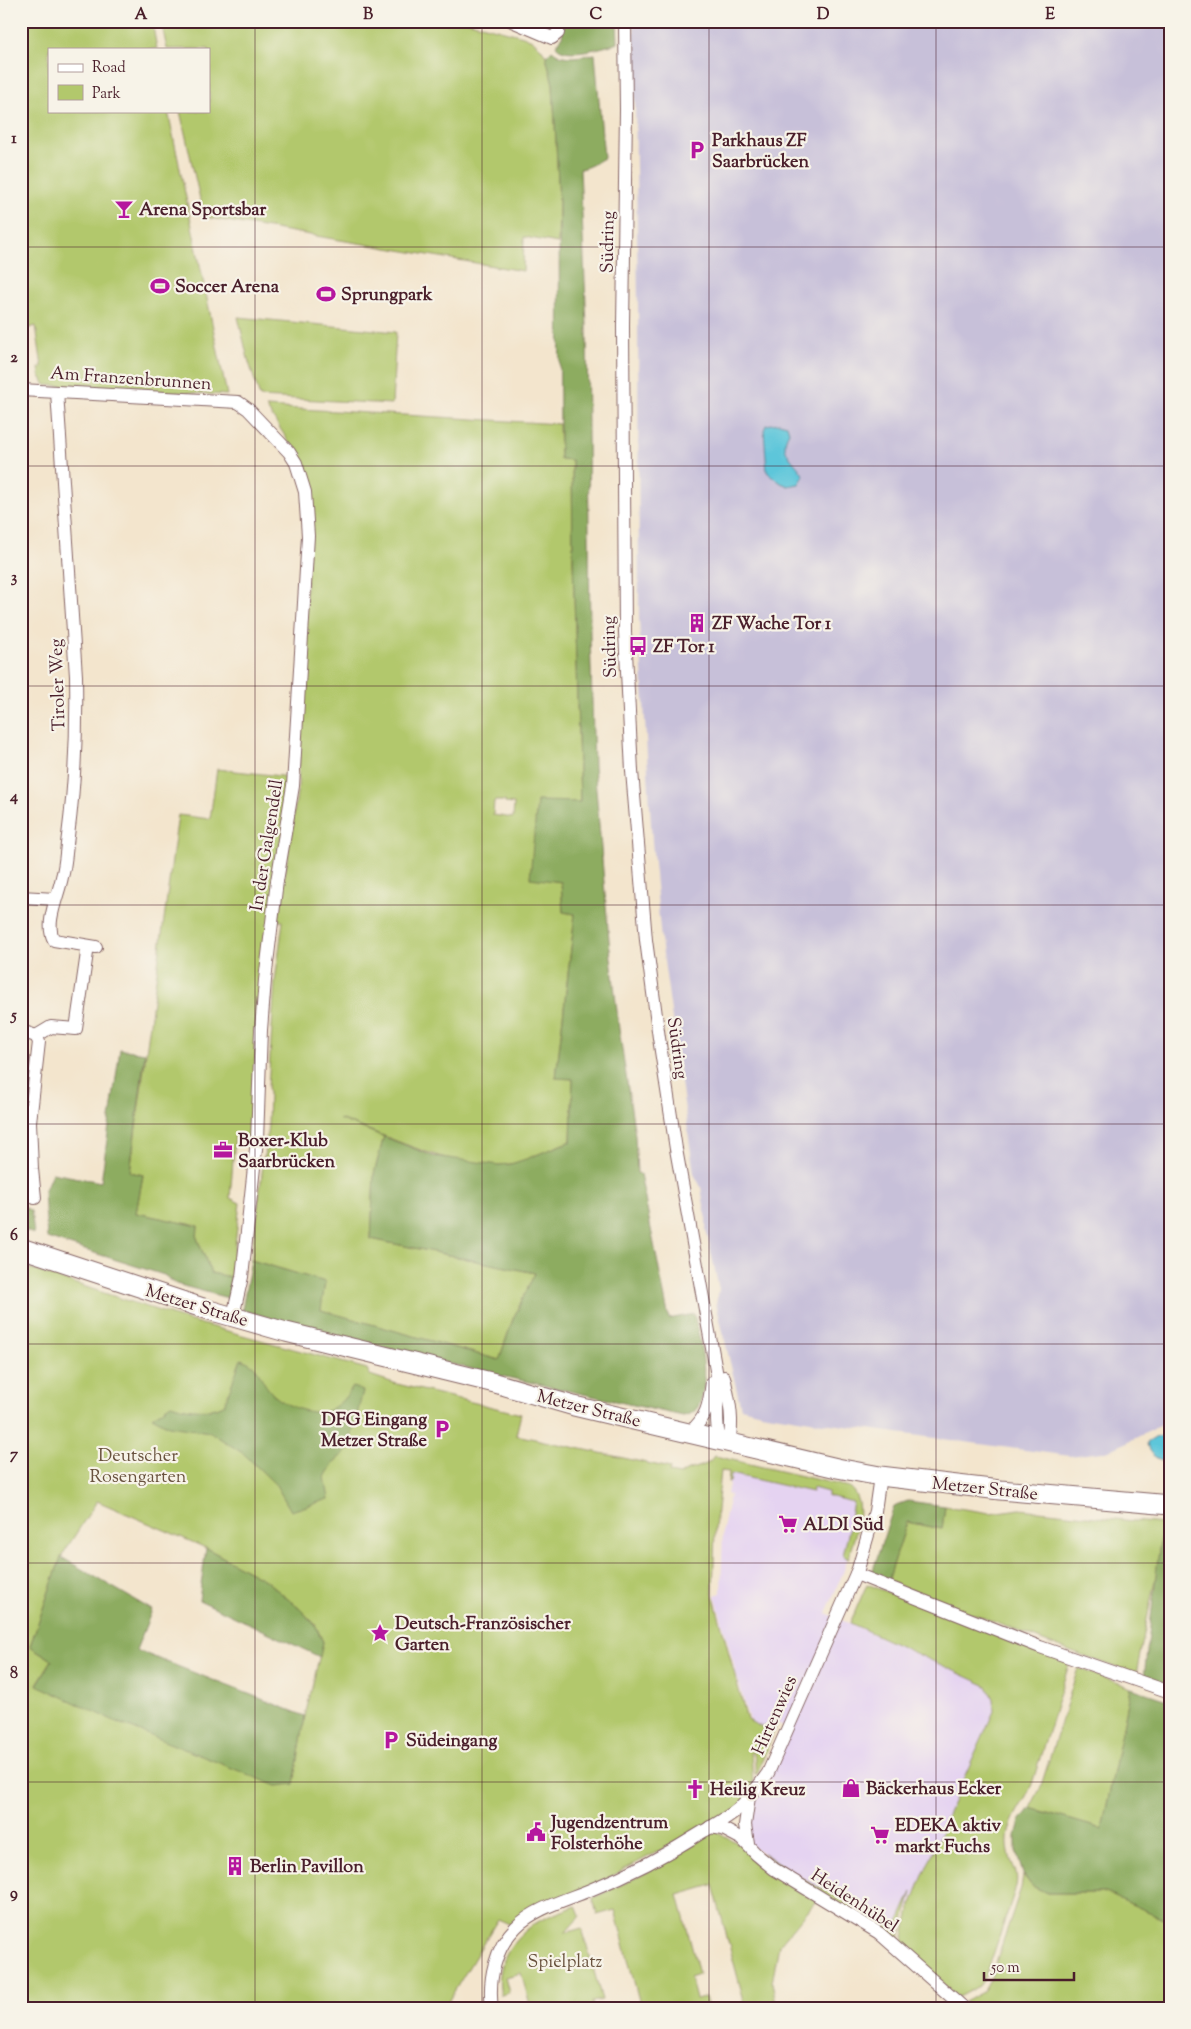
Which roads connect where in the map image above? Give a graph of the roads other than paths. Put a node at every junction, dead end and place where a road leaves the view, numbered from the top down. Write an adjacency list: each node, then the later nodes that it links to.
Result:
1 (512, 21): 2 (street)
2 (559, 21)
3 (625, 21): 13 (street, Südring)
4 (21, 390): 5 (street, Am Franzenbrunnen)
5 (56, 392): 6 (street, Am Franzenbrunnen); 8 (street, Tiroler Weg)
6 (238, 402): 14 (street, In der Galgendell)
7 (21, 897): 8 (street)
8 (55, 899): 10 (street, Tiroler Weg)
9 (21, 1031): 10 (street)
10 (36, 1036): 11 (street)
11 (36, 1198)
12 (21, 1248): 14 (main road, Metzer Straße)
13 (698, 1268): 15 (street, Südring); 17 (street, Südring)
14 (233, 1316): 16 (main road, Metzer Straße)
15 (714, 1360): 16 (street, Südring); 17 (street, Südring)
16 (689, 1433): 17 (main road, Metzer Straße)
17 (724, 1441): 18 (main road, Metzer Straße)
18 (880, 1476): 19 (main road, Metzer Straße); 20 (street, Hirtenwies)
19 (1170, 1505)
20 (856, 1574): 21 (street); 22 (street, Hirtenwies)
21 (1170, 1692)
22 (749, 1796): 23 (street, Hirtenwies); 24 (street)
23 (710, 1827): 24 (street, Heidenhübel); 25 (street, Hirtenwies)
24 (748, 1843): 26 (street, Heidenhübel)
25 (492, 2008)
26 (964, 2008)

